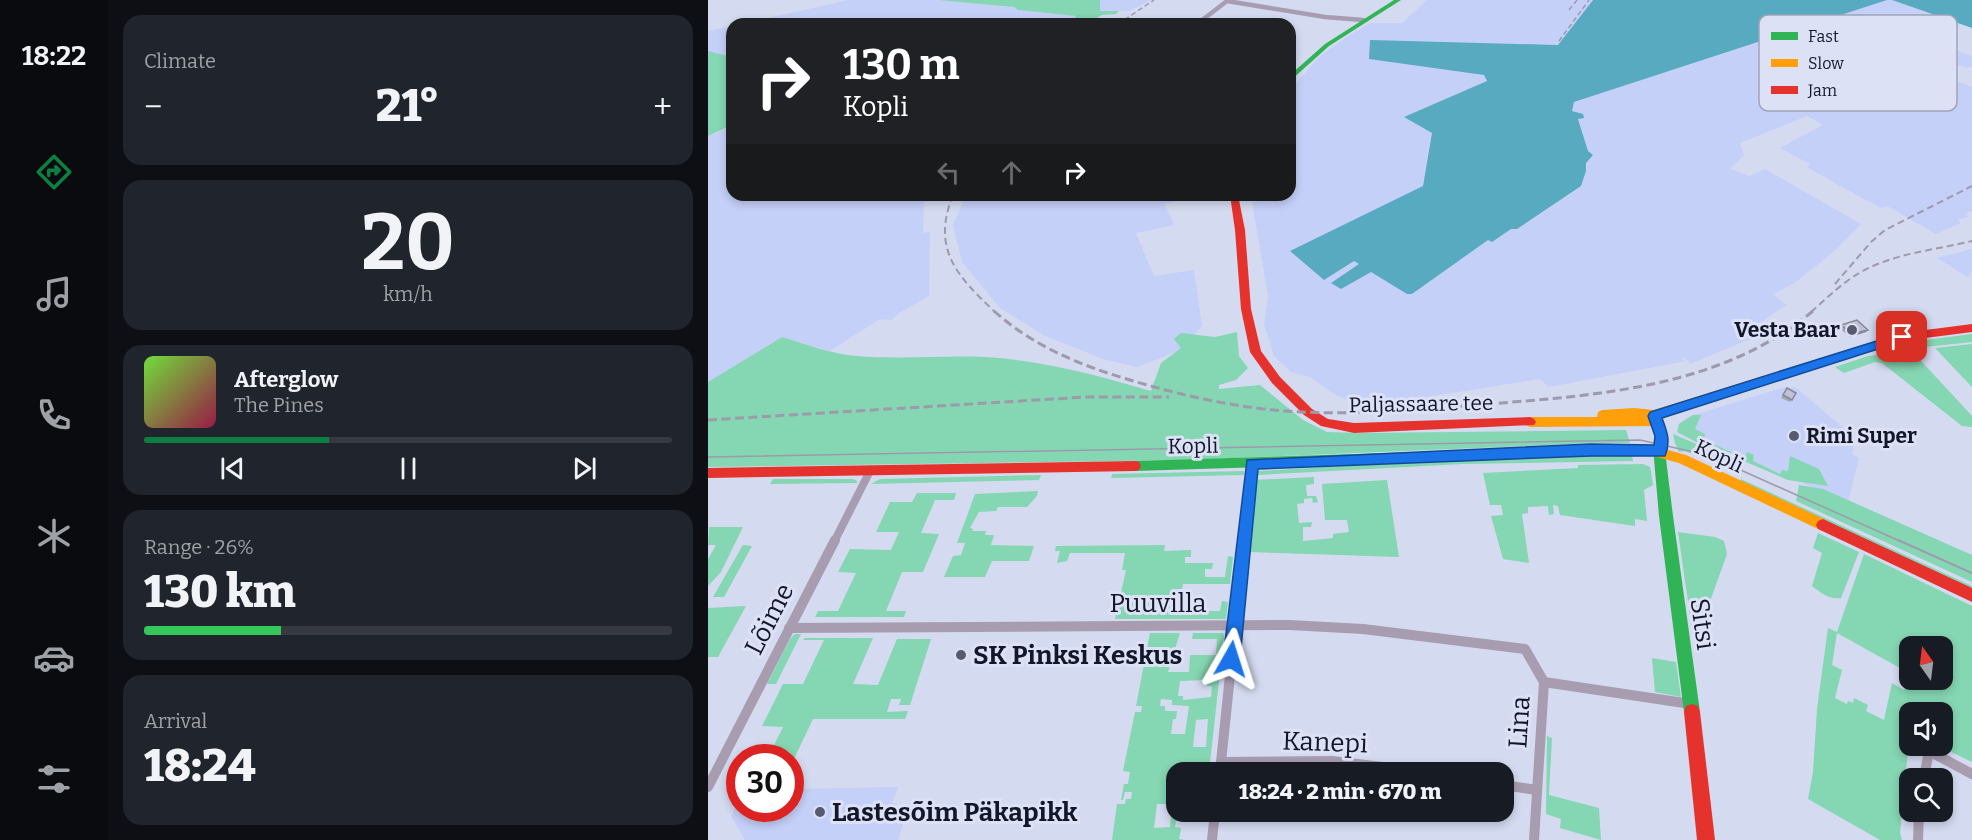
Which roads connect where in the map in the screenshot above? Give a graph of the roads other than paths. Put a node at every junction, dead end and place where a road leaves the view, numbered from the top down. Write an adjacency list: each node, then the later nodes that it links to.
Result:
1 (1264, 0): 3 (street)
2 (1398, 0): 5 (street)
3 (1257, 5): 4 (street); 5 (street)
4 (1205, 18)
5 (1363, 20): 6 (street)
6 (1296, 73)
7 (1235, 201): 9 (street, Paljassaare tee)
8 (1972, 328): 9 (street, Paljassaare tee)
9 (1656, 418): 10 (street, Sitsi)
10 (1660, 452): 11 (street, Kopli); 14 (street, Kopli); 19 (street, Sitsi)
11 (1252, 464): 12 (street, Kopli); 15 (street)
12 (870, 471): 13 (street, Kopli); 16 (street, Lõime)
13 (708, 473)
14 (1972, 595)
15 (1235, 625): 16 (street, Puuvilla); 17 (street, Puuvilla); 20 (street)
16 (789, 628): 25 (street, Lõime)
17 (1525, 649): 18 (street, Lina)
18 (1544, 682): 19 (street); 27 (street, Lina)
19 (1691, 704): 32 (street, Sitsi)
20 (1221, 762)
21 (1313, 762): 22 (street, Kanepi)
22 (1341, 762)
23 (1926, 768): 24 (street)
24 (1972, 774)
25 (708, 787)
26 (1514, 787): 27 (street)
27 (1537, 790): 31 (street, Lina)
28 (1214, 822): 30 (street)
29 (1919, 822): 33 (street)
30 (1212, 840)
31 (1534, 840)
32 (1706, 840)
33 (1918, 840)

